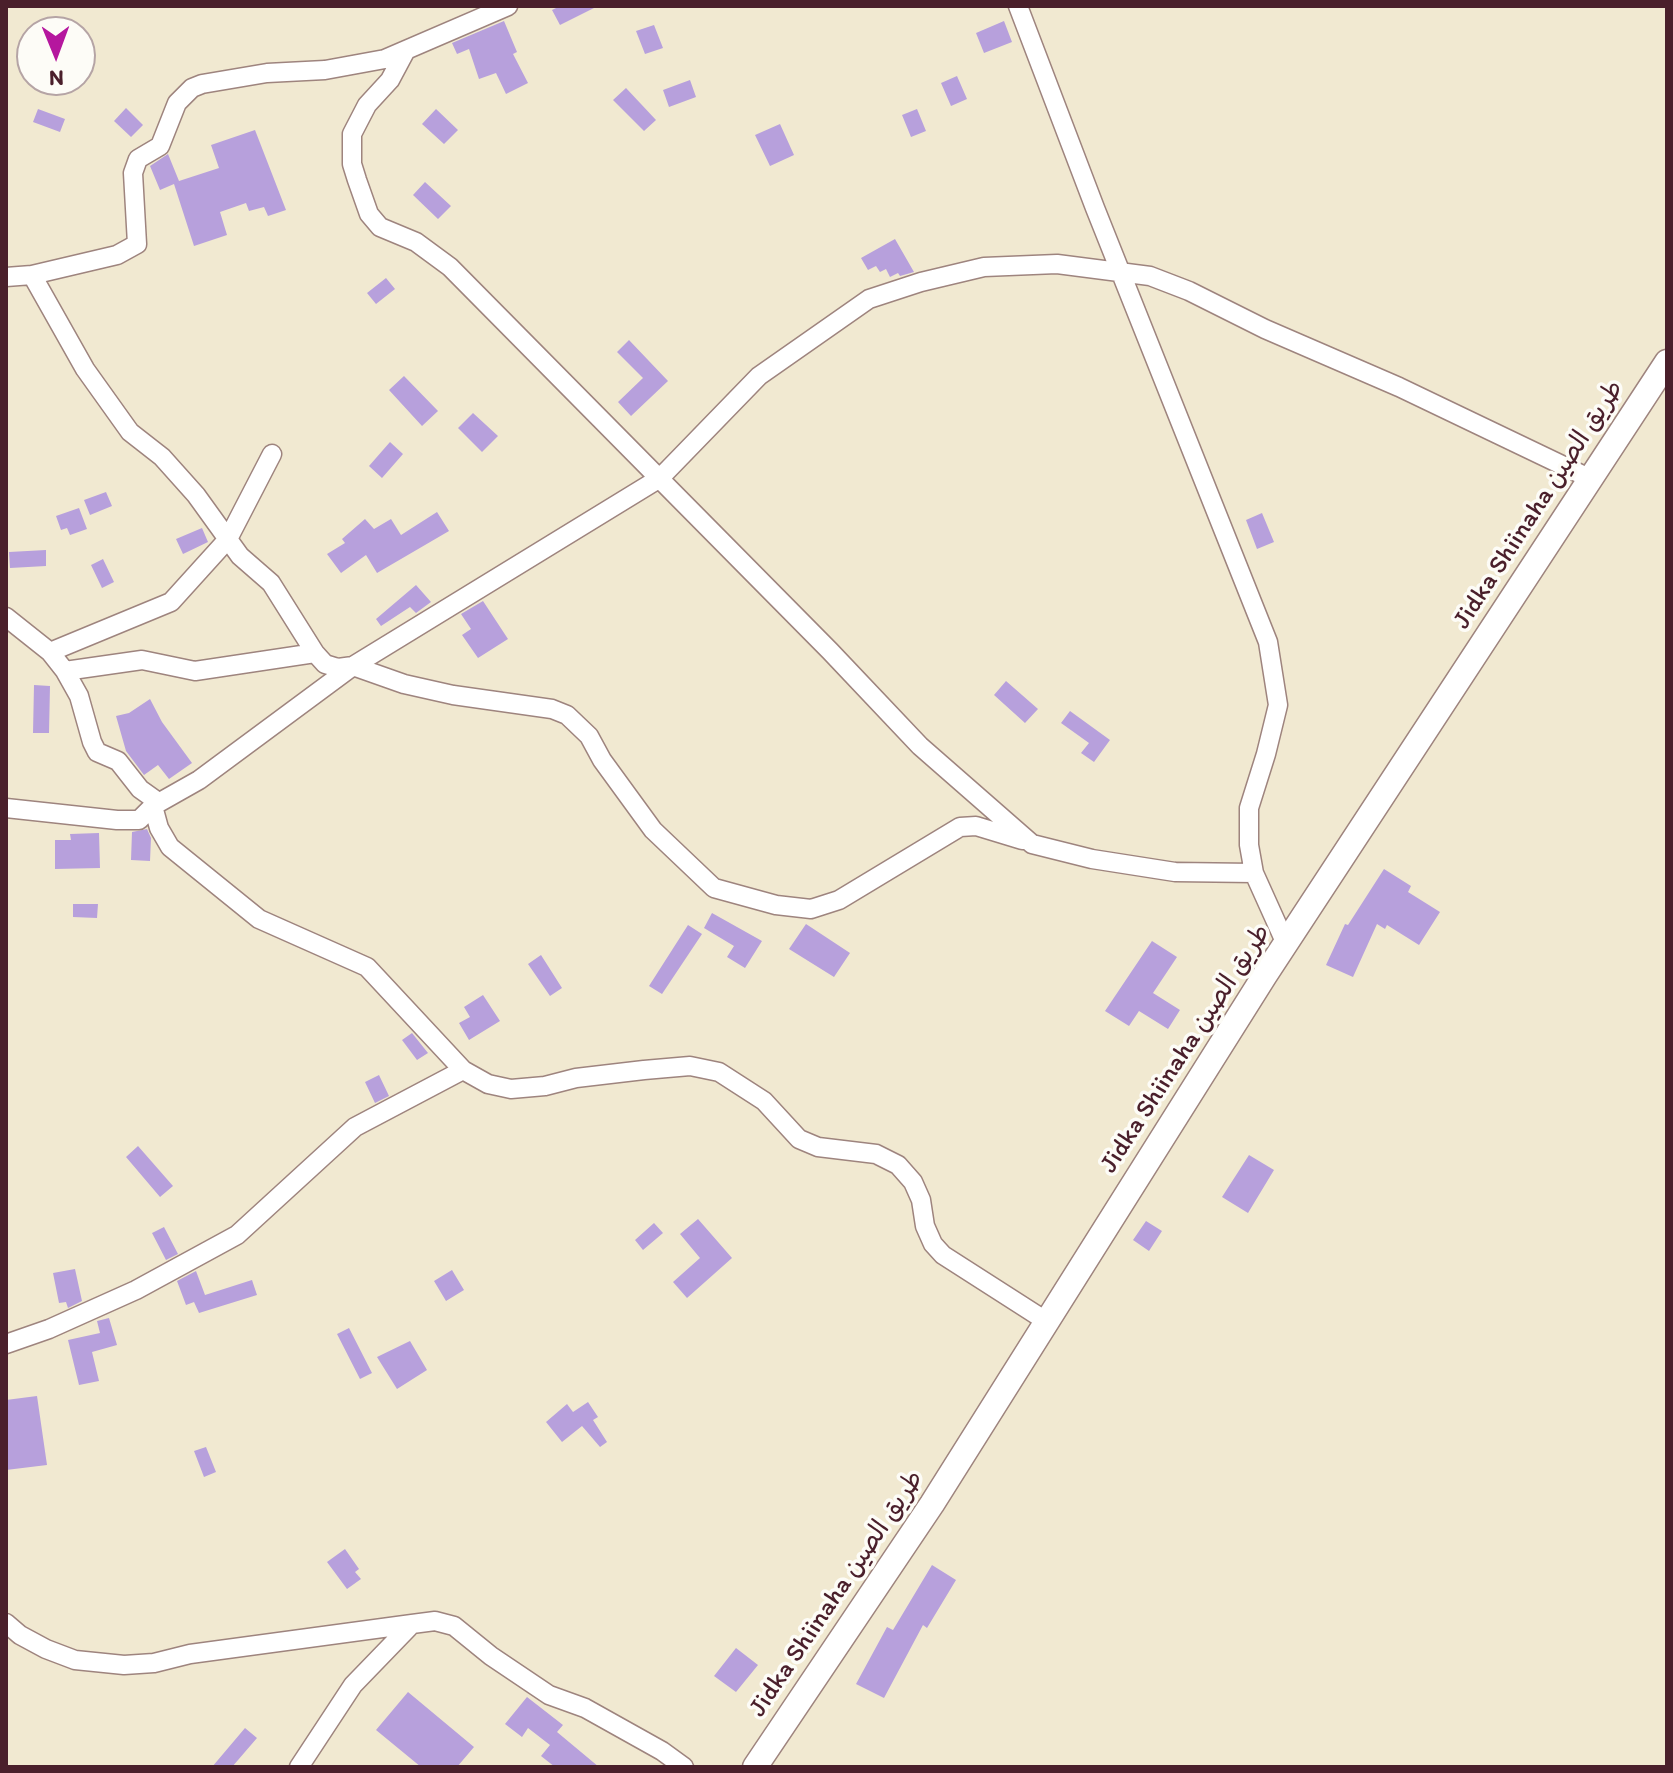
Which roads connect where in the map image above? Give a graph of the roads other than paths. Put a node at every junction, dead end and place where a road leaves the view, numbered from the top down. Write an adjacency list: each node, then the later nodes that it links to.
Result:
1 (508, 6): 3 (street)
2 (1018, 6): 4 (street)
3 (406, 50): 5 (street); 9 (street)
4 (1121, 272): 9 (street); 10 (street); 20 (street)
5 (32, 275): 6 (street); 11 (street)
6 (6, 277)
7 (1667, 362): 10 (main road, Jidka Shiinaha طريق الصين)
8 (272, 454): 11 (street)
9 (660, 478): 15 (street); 19 (street)
10 (1589, 478): 21 (main road, Jidka Shiinaha طريق الصين)
11 (228, 539): 13 (street); 14 (street)
12 (6, 617): 13 (street)
13 (50, 652): 16 (street)
14 (315, 653): 15 (street); 16 (street)
15 (353, 666): 17 (street); 19 (street)
16 (65, 671): 17 (street)
17 (153, 806): 18 (street); 22 (street)
18 (6, 808)
19 (1032, 844): 20 (street)
20 (1254, 873): 21 (street)
21 (1286, 944): 23 (main road, Jidka Shiinaha طريق الصين)
22 (463, 1070): 23 (street); 24 (street)
23 (1046, 1321): 29 (main road, Jidka Shiinaha طريق الصين)
24 (6, 1344)
25 (6, 1623): 26 (street)
26 (412, 1624): 27 (street); 28 (street)
27 (299, 1767)
28 (684, 1767)
29 (755, 1767)

